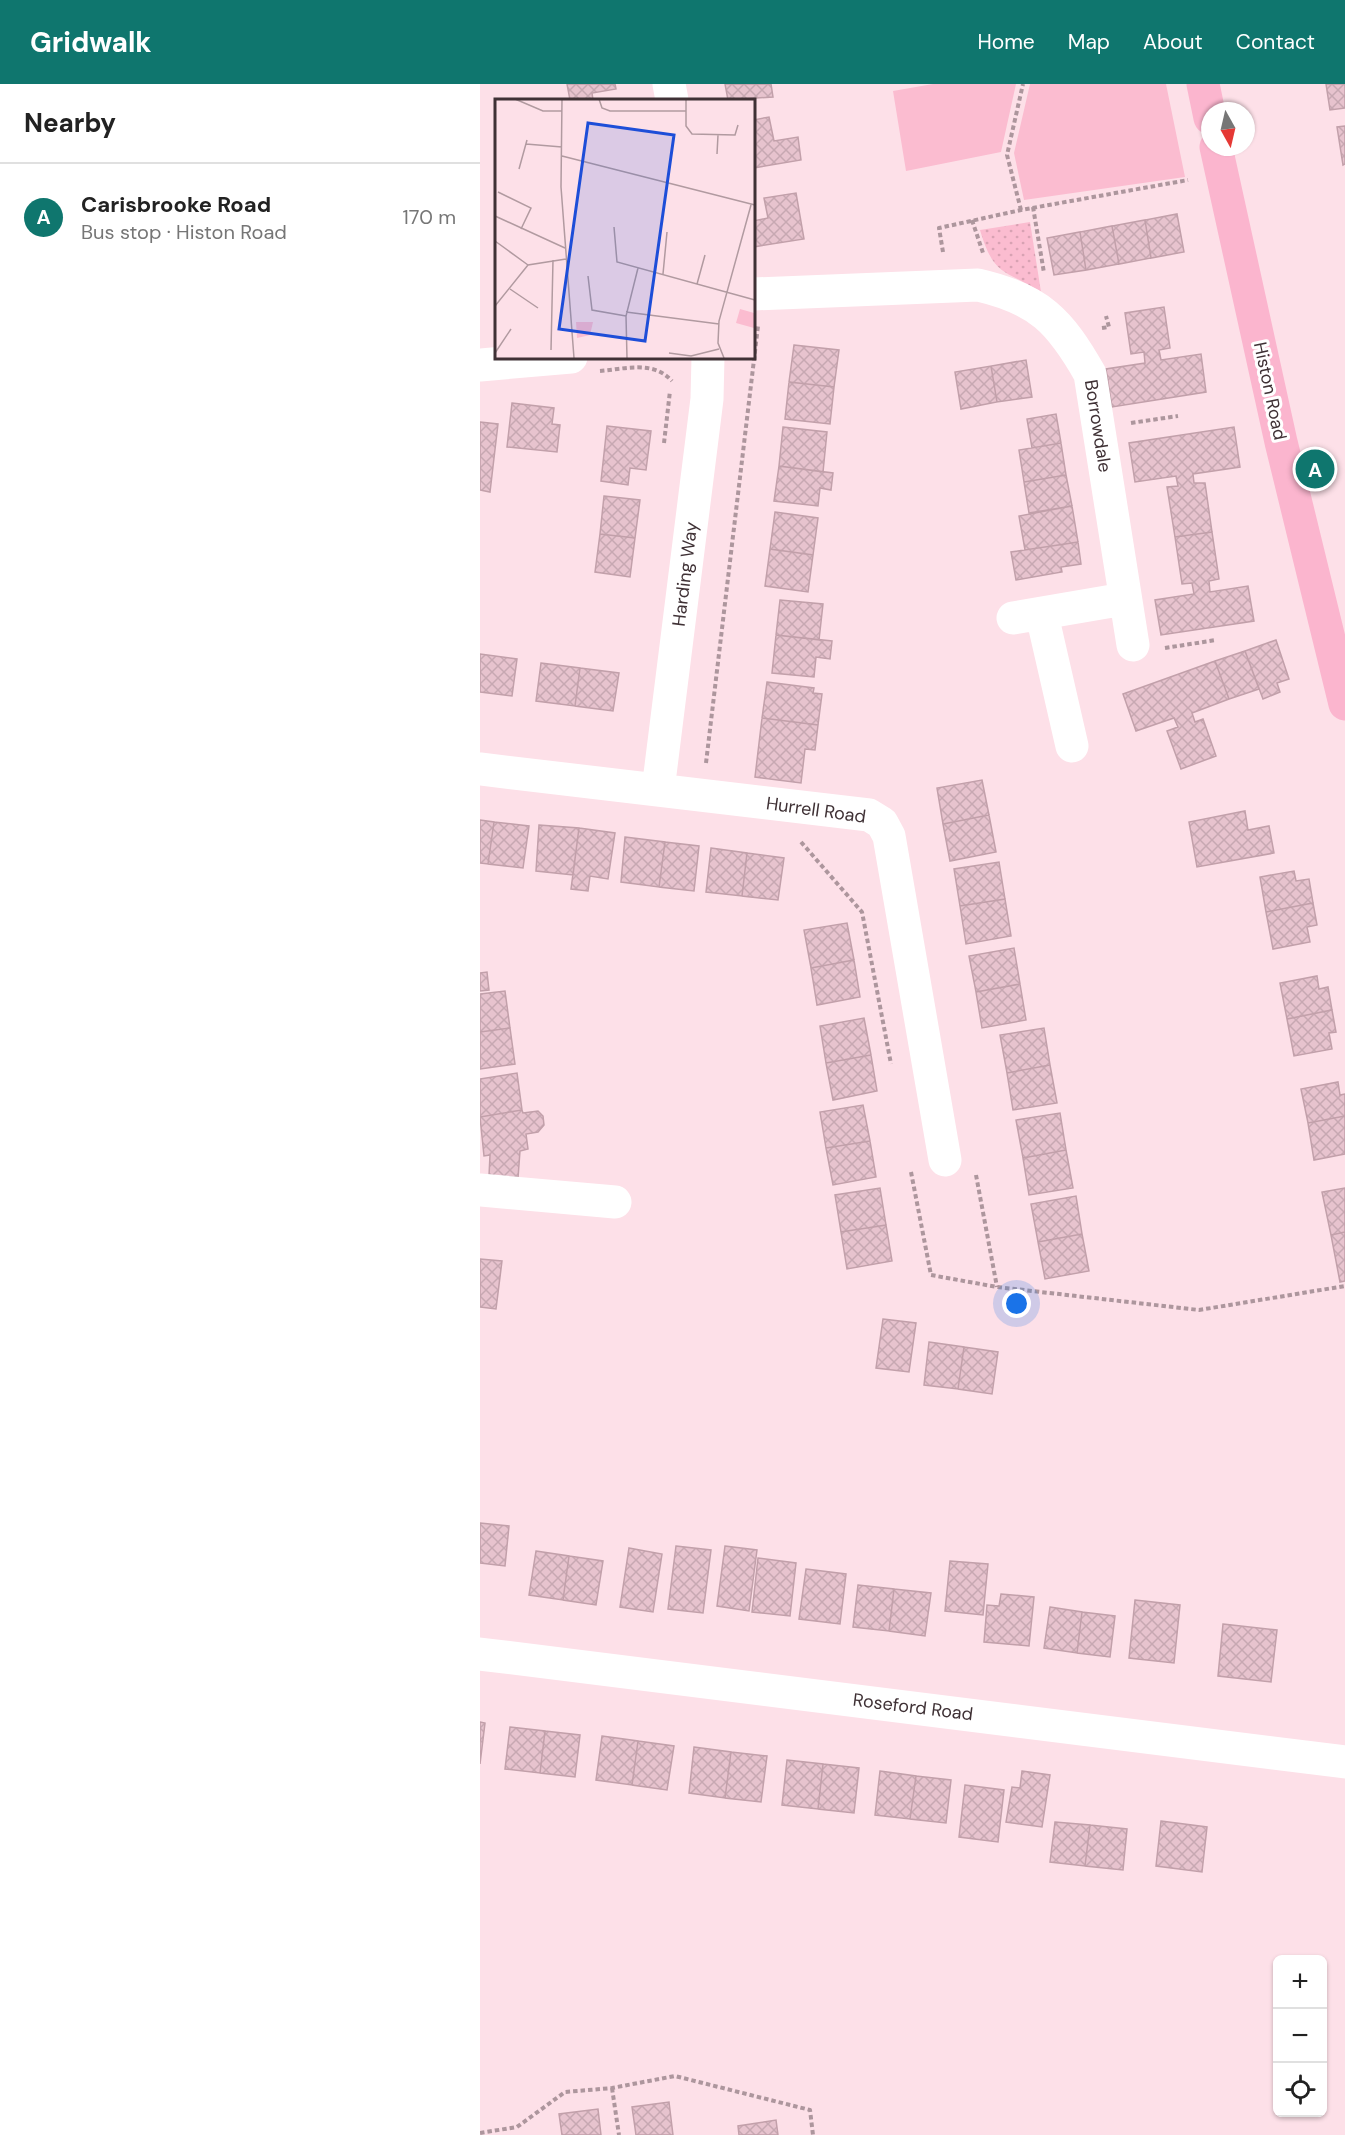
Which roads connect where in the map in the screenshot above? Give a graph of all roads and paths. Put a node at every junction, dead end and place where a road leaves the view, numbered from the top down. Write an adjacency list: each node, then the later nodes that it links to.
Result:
1 (669, 84): 4 (street)
2 (1023, 84): 9 (path)
3 (1203, 84): 5 (main road)
4 (672, 99)
5 (1207, 102)
6 (1218, 156): 23 (main road, Histon Road)
7 (1190, 180): 8 (path)
8 (1033, 207): 9 (path); 10 (path)
9 (1021, 210): 11 (path)
10 (1046, 282)
11 (950, 285): 12 (street, Borrowdale); 20 (street, Borrowdale)
12 (755, 309)
13 (708, 358): 27 (street, Harding Way)
14 (750, 358): 26 (path)
15 (480, 365): 16 (street)
16 (582, 365): 19 (path)
17 (1178, 416): 18 (path)
18 (1119, 425)
19 (663, 450)
20 (1124, 599): 22 (street, Borrowdale); 24 (street)
21 (1216, 640): 22 (path)
22 (1143, 648)
23 (1345, 704)
24 (1072, 746)
25 (480, 769): 27 (street, Hurrell Road)
26 (705, 770)
27 (658, 790): 30 (street, Hurrell Road)
28 (797, 838): 29 (path)
29 (893, 1076)
30 (960, 1165): 35 (path)
31 (911, 1170): 35 (path)
32 (486, 1190): 33 (street)
33 (615, 1202)
34 (1345, 1286): 35 (path)
35 (997, 1287)
36 (480, 1654): 37 (street, Roseford Road)
37 (1345, 1762)
38 (612, 2088): 39 (path); 40 (path); 41 (path)
39 (480, 2133)
40 (619, 2135)
41 (813, 2135)

